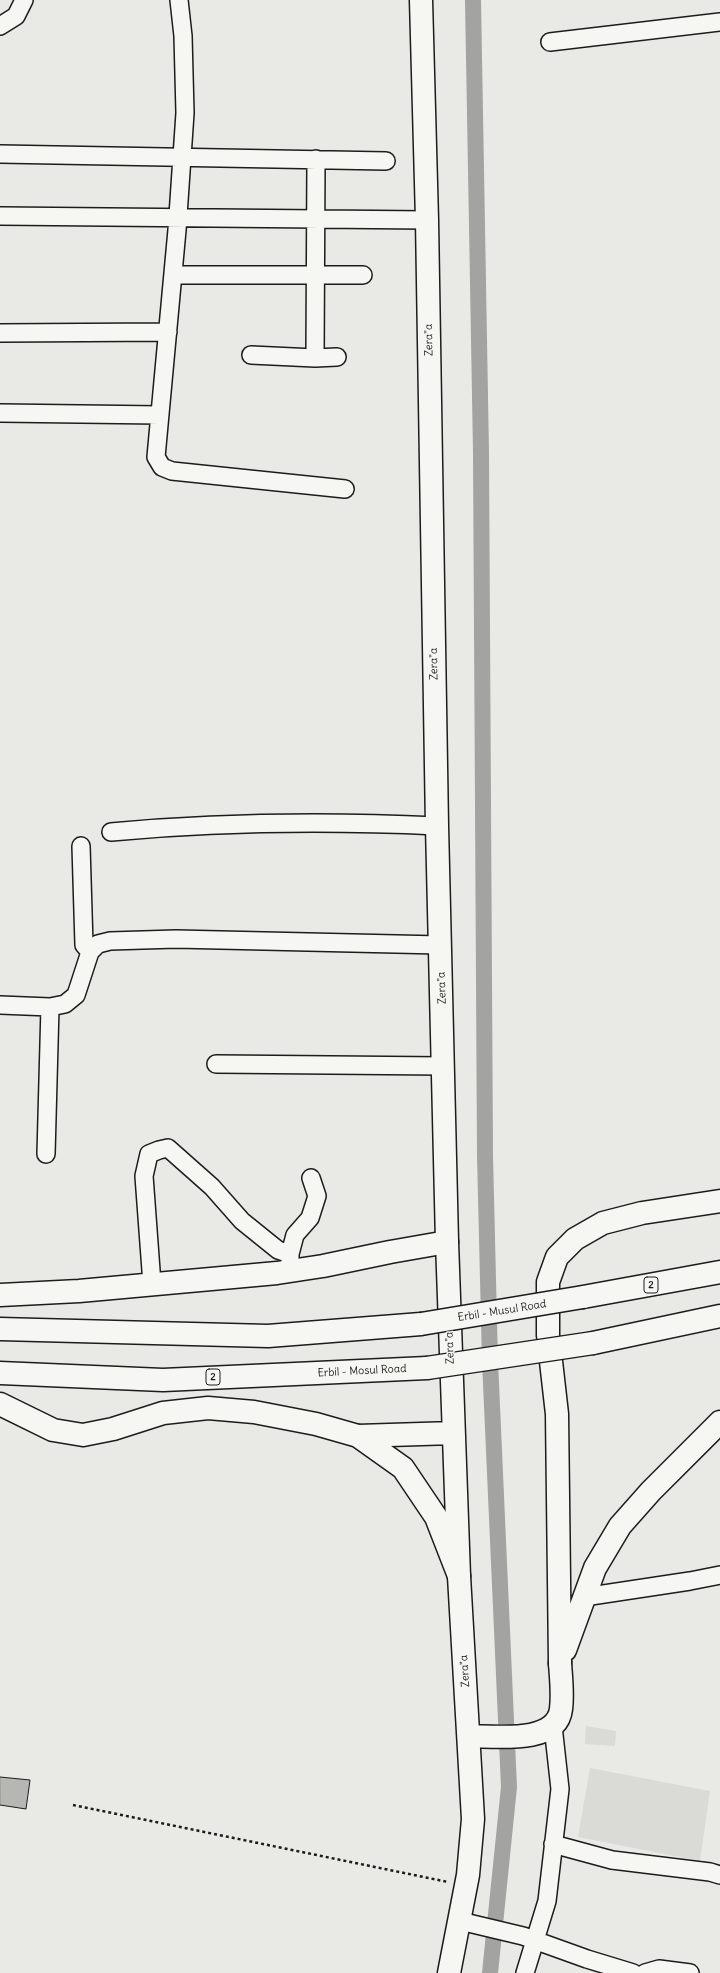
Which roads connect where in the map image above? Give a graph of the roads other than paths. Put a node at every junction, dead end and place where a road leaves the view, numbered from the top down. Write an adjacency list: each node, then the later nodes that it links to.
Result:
1 (24, 0): 5 (street)
2 (179, 0): 8 (street)
3 (421, 0): 14 (main road, Zera"a)
4 (720, 22): 6 (street)
5 (0, 26)
6 (550, 42)
7 (0, 154): 8 (street)
8 (183, 157): 9 (street); 12 (street)
9 (316, 159): 10 (street); 13 (street)
10 (386, 161)
11 (0, 216): 12 (street)
12 (178, 217): 13 (street); 15 (street)
13 (316, 219): 14 (street); 17 (street)
14 (427, 220): 26 (main road, Zera"a)
15 (173, 275): 17 (street); 18 (street)
16 (363, 275): 17 (street)
17 (316, 276): 22 (street)
18 (168, 332): 19 (street); 24 (street)
19 (0, 333)
20 (251, 355): 22 (street)
21 (337, 357): 22 (street)
22 (316, 358)
23 (0, 413): 24 (street)
24 (160, 415): 25 (street)
25 (345, 489)
26 (437, 826): 27 (street); 29 (main road, Zera"a)
27 (112, 832)
28 (81, 846): 30 (street)
29 (440, 945): 30 (street); 34 (main road, Zera"a)
30 (90, 952): 32 (street)
31 (0, 1005): 32 (street)
32 (50, 1007): 35 (street)
33 (216, 1064): 34 (street)
34 (444, 1066): 38 (main road, Zera"a)
35 (46, 1154)
36 (311, 1178): 39 (street)
37 (720, 1200): 53 (main road)
38 (447, 1242): 39 (main road); 48 (main road, Zera"a)
39 (290, 1263): 41 (main road); 41 (street)
40 (720, 1272): 44 (main road, Erbil - Musul Road / 2, bridge)
41 (152, 1284): 42 (main road)
42 (0, 1295)
43 (720, 1316): 45 (main road, Erbil - Mosul Road / 2, bridge)
44 (0, 1329)
45 (0, 1374)
46 (0, 1404): 49 (main road)
47 (720, 1422): 52 (main road)
48 (453, 1433): 49 (main road); 51 (main road, Zera"a)
49 (358, 1436): 51 (main road)
50 (720, 1575): 52 (street)
51 (459, 1576): 55 (main road, Zera"a)
52 (584, 1596): 53 (main road)
53 (560, 1663): 54 (main road)
54 (543, 1731): 55 (main road); 56 (street)
55 (469, 1736): 58 (main road, Zera"a)
56 (554, 1844): 57 (street); 59 (street)
57 (720, 1875)
58 (460, 1921): 59 (street); 60 (main road, Zera"a)
59 (529, 1938): 61 (street); 62 (street)
60 (449, 1973)
61 (525, 1973)
62 (633, 1973)
63 (645, 1973): 64 (street)
64 (690, 1973)

